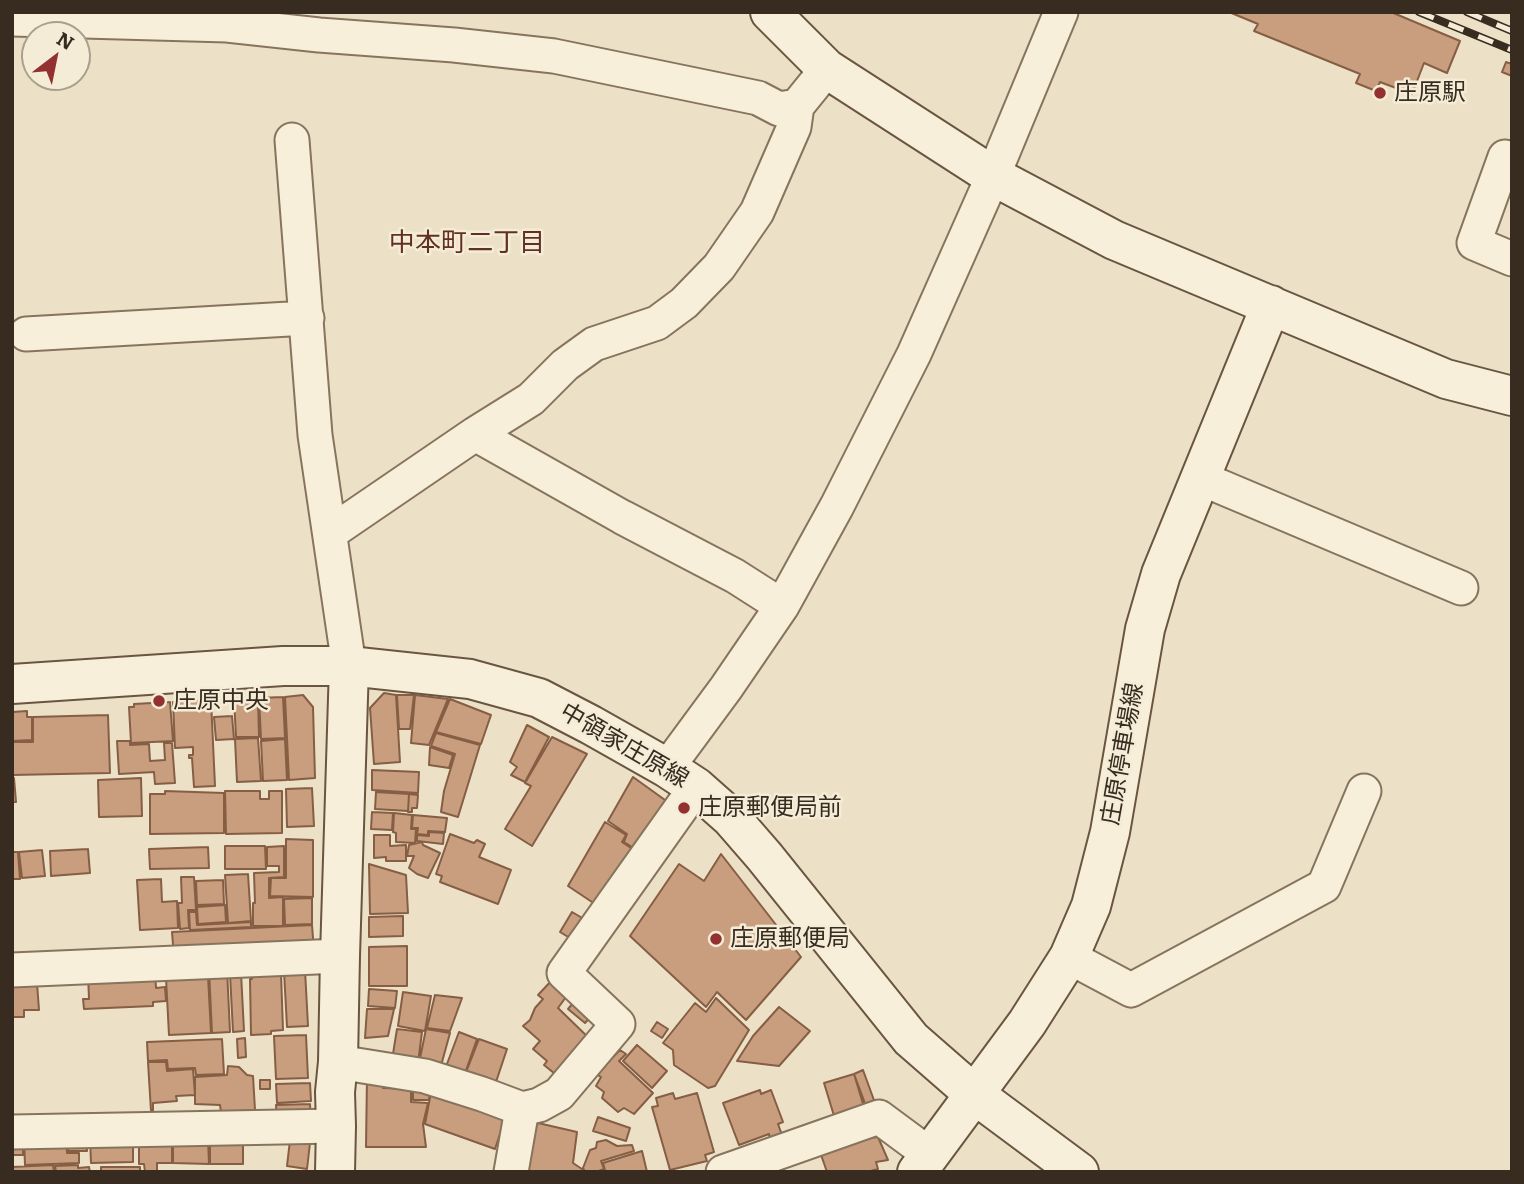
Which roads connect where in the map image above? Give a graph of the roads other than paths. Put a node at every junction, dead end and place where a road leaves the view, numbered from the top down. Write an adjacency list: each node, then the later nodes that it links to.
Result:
1 (770, 12): 4 (main road)
2 (1061, 12): 8 (street)
3 (12, 19): 5 (street)
4 (827, 69): 5 (street); 8 (main road)
5 (797, 106): 14 (street)
6 (292, 140): 11 (street)
7 (1505, 157): 9 (street)
8 (993, 176): 10 (main road); 18 (street)
9 (1512, 259)
10 (1271, 305): 13 (main road); 15 (main road, 庄原停車場線)
11 (307, 318): 12 (street); 16 (street)
12 (26, 334)
13 (1512, 396)
14 (475, 434): 16 (street); 18 (street)
15 (1200, 478): 17 (street); 24 (main road, 庄原停車場線)
16 (330, 533): 19 (street)
17 (1461, 588)
18 (782, 606): 21 (street)
19 (349, 666): 20 (main road, 中領家庄原線); 21 (main road, 中領家庄原線); 23 (main road)
20 (12, 684)
21 (681, 777): 27 (main road, 中領家庄原線); 28 (street)
22 (1364, 791): 24 (street)
23 (340, 956): 25 (street); 26 (main road)
24 (1069, 957): 27 (main road, 庄原停車場線)
25 (12, 970)
26 (338, 1062): 28 (street); 29 (main road)
27 (974, 1094): 31 (main road, 庄原停車場線); 35 (main road, 中領家庄原線)
28 (522, 1110): 33 (street)
29 (336, 1126): 30 (street); 32 (main road)
30 (12, 1132)
31 (923, 1163): 34 (street)
32 (335, 1172)
33 (511, 1172)
34 (723, 1172)
35 (1079, 1172)

